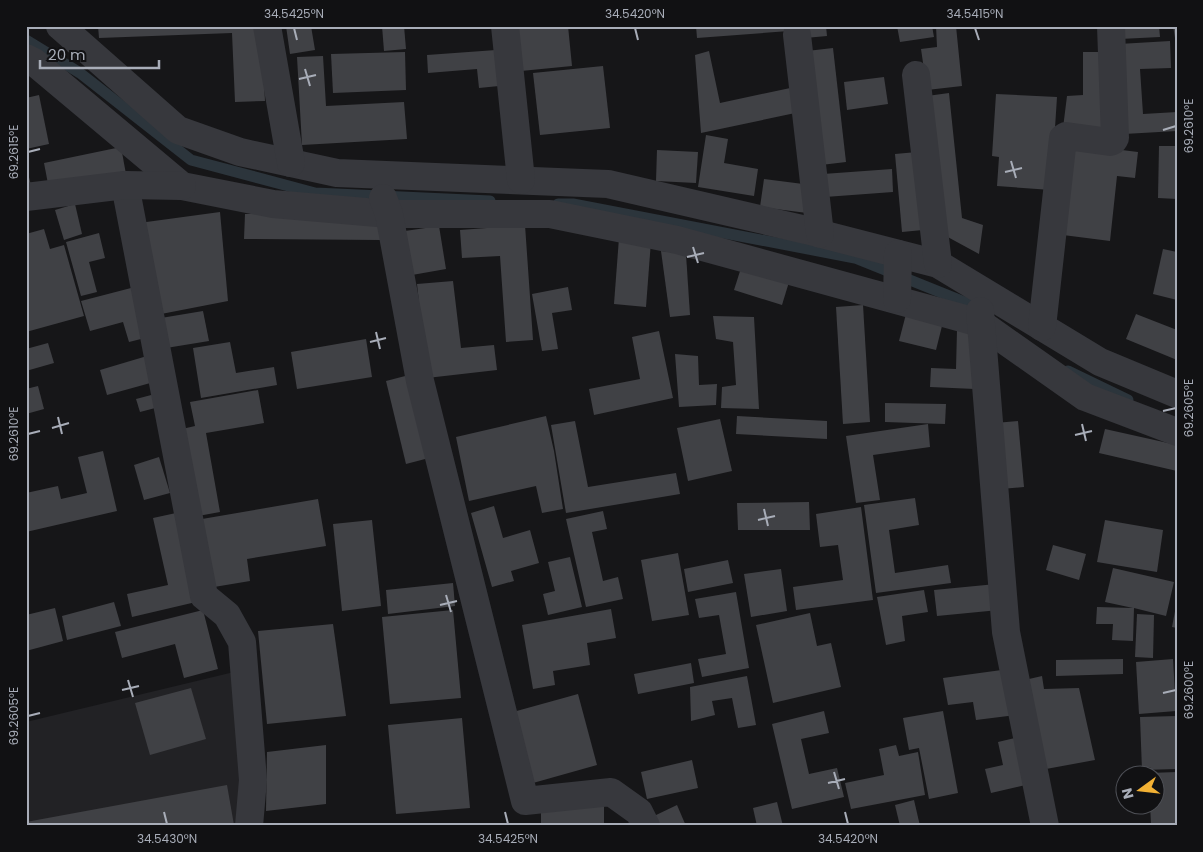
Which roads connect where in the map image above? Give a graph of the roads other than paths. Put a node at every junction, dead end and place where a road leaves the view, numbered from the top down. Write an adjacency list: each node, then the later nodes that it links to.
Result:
1 (60, 26): 8 (street)
2 (267, 26): 8 (street)
3 (505, 26): 9 (street)
4 (1111, 26): 21 (street)
5 (798, 35): 14 (street)
6 (26, 58): 11 (street)
7 (916, 75): 16 (street)
8 (291, 163): 12 (street)
9 (521, 180): 12 (street); 14 (street)
10 (125, 185): 11 (street); 13 (street); 24 (street)
11 (182, 186): 12 (street)
12 (383, 193): 17 (street); 25 (street)
13 (26, 197)
14 (813, 232): 15 (street); 17 (street)
15 (898, 254): 16 (street); 19 (street)
16 (938, 264): 18 (street)
17 (811, 276): 19 (street)
18 (979, 290): 20 (street); 21 (street)
19 (897, 299): 20 (street)
20 (980, 323): 23 (street); 26 (street)
21 (1042, 327): 22 (street)
22 (1177, 394)
23 (1177, 432)
24 (249, 826)
25 (646, 826)
26 (1045, 826)

